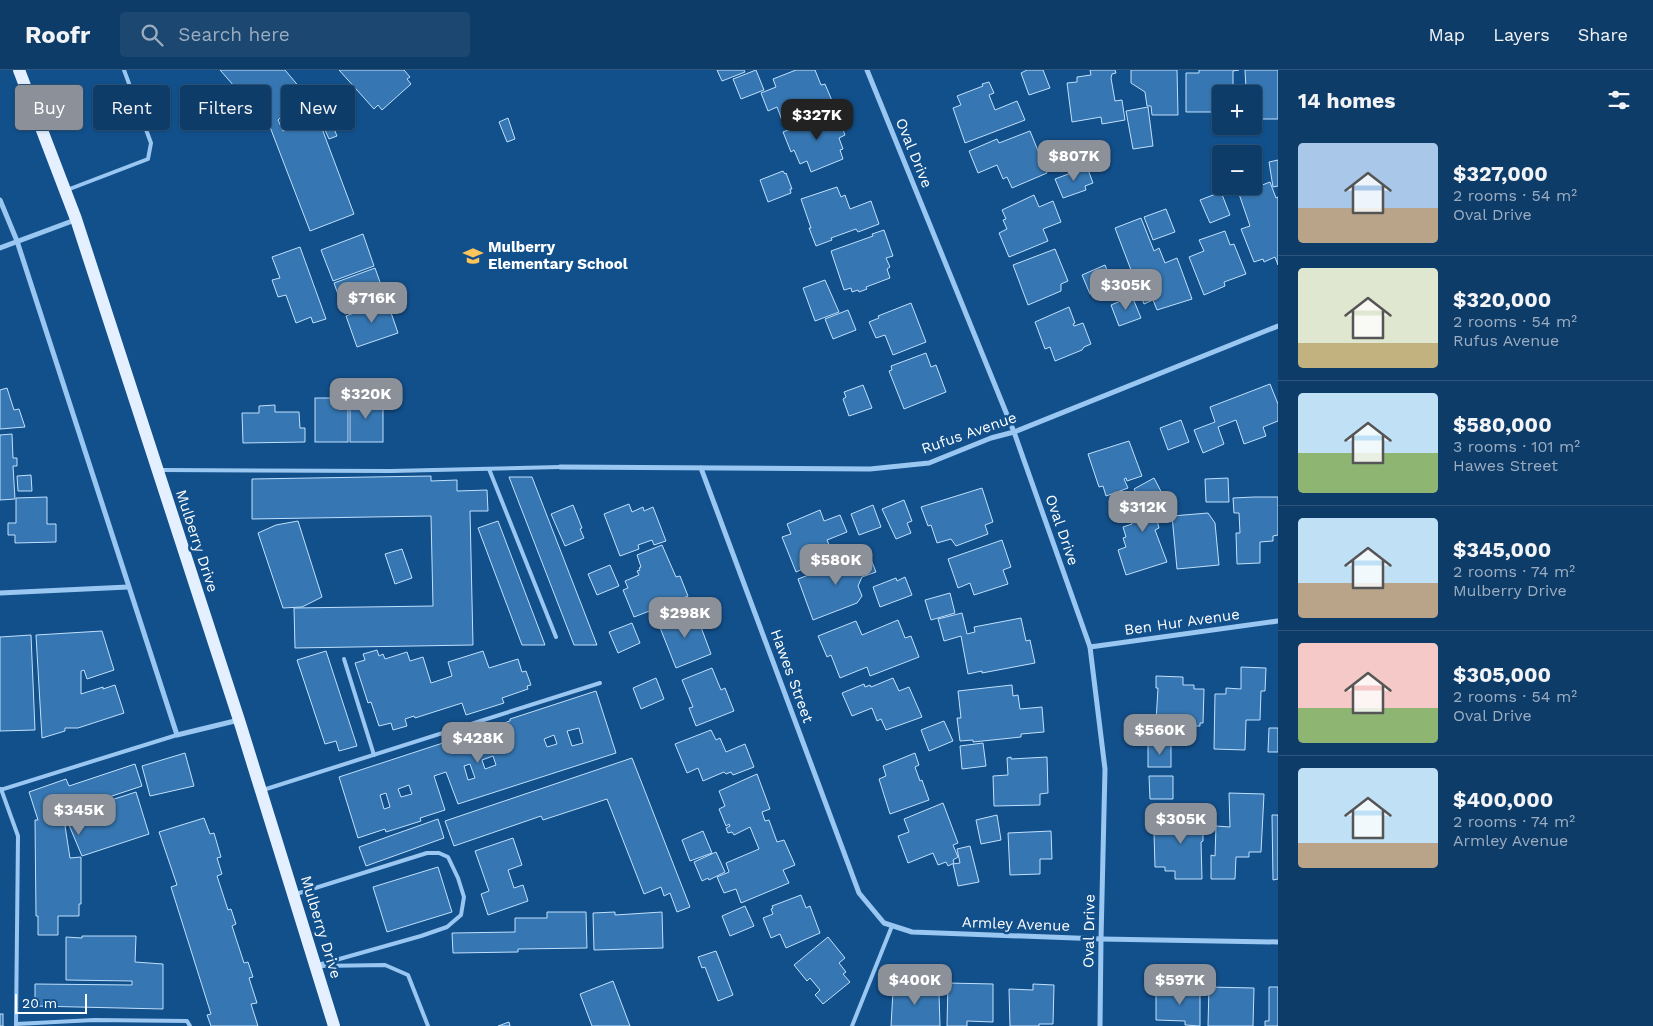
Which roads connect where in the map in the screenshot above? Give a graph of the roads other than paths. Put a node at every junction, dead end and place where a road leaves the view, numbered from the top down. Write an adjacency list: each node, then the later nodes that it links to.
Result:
1 (19, 70): 5 (main road, Mulberry Drive)
2 (124, 70): 5 (lane)
3 (876, 70): 4 (street)
4 (867, 71): 11 (street, Oval Drive)
5 (65, 191): 7 (main road, Mulberry Drive)
6 (0, 200): 8 (street)
7 (76, 219): 8 (street); 15 (main road, Mulberry Drive)
8 (16, 242): 9 (street); 16 (street)
9 (0, 248)
10 (1278, 326): 11 (street, Rufus Avenue)
11 (1014, 432): 13 (street, Rufus Avenue); 20 (street, Oval Drive)
12 (560, 467): 13 (street, Rufus Avenue); 14 (lane)
13 (701, 468): 28 (street, Hawes Street)
14 (489, 469): 15 (lane); 19 (lane)
15 (157, 470): 23 (main road, Mulberry Drive)
16 (128, 587): 17 (street); 24 (street)
17 (0, 593)
18 (1278, 621): 20 (street, Ben Hur Avenue)
19 (556, 637)
20 (1090, 647): 31 (street, Oval Drive)
21 (344, 659): 25 (lane)
22 (600, 683): 25 (lane)
23 (239, 720): 24 (street); 27 (main road, Mulberry Drive)
24 (177, 735): 26 (lane)
25 (374, 755): 27 (lane)
26 (1, 790): 34 (lane)
27 (261, 791): 29 (main road, Mulberry Drive)
28 (859, 893): 30 (street, Armley Avenue)
29 (293, 894): 33 (main road, Mulberry Drive); 33 (lane)
30 (892, 926): 31 (street, Armley Avenue); 38 (lane)
31 (1100, 939): 32 (street, Armley Avenue); 39 (street, Oval Drive)
32 (1278, 942)
33 (316, 966): 36 (main road, Mulberry Drive); 37 (lane)
34 (16, 1025): 35 (lane)
35 (190, 1026)
36 (334, 1026)
37 (428, 1026)
38 (852, 1026)
39 (1100, 1026)

